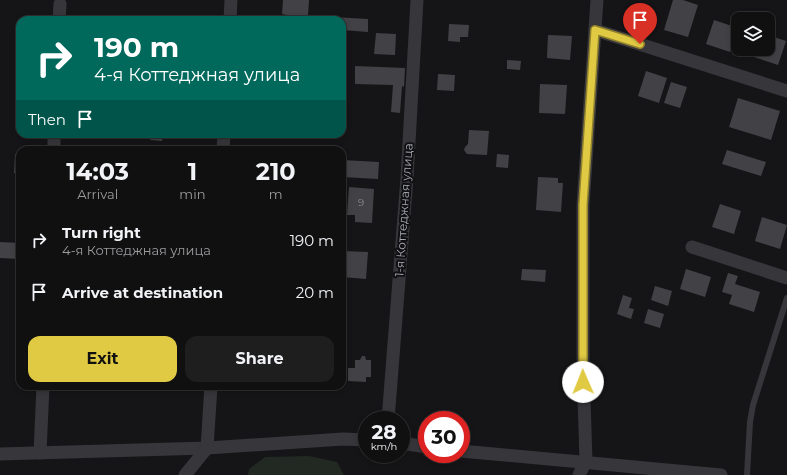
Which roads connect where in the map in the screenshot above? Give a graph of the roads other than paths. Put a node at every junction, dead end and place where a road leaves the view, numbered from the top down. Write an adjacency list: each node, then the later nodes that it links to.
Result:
1 (231, 0): 6 (street)
2 (417, 0): 14 (street, 1-я Коттеджная улица)
3 (597, 0): 7 (street)
4 (60, 4): 5 (street)
5 (59, 16)
6 (230, 16)
7 (595, 30): 8 (street); 20 (street)
8 (787, 91)
9 (692, 247): 10 (street)
10 (787, 278)
11 (787, 298): 24 (lane)
12 (43, 390): 18 (street)
13 (211, 390): 16 (street)
14 (389, 411)
15 (358, 440): 16 (street)
16 (207, 448): 18 (street); 21 (street)
17 (470, 452): 20 (street)
18 (40, 453): 19 (street)
19 (0, 454)
20 (586, 462): 22 (street); 23 (street)
21 (185, 475)
22 (579, 475)
23 (721, 475)
24 (746, 475)

